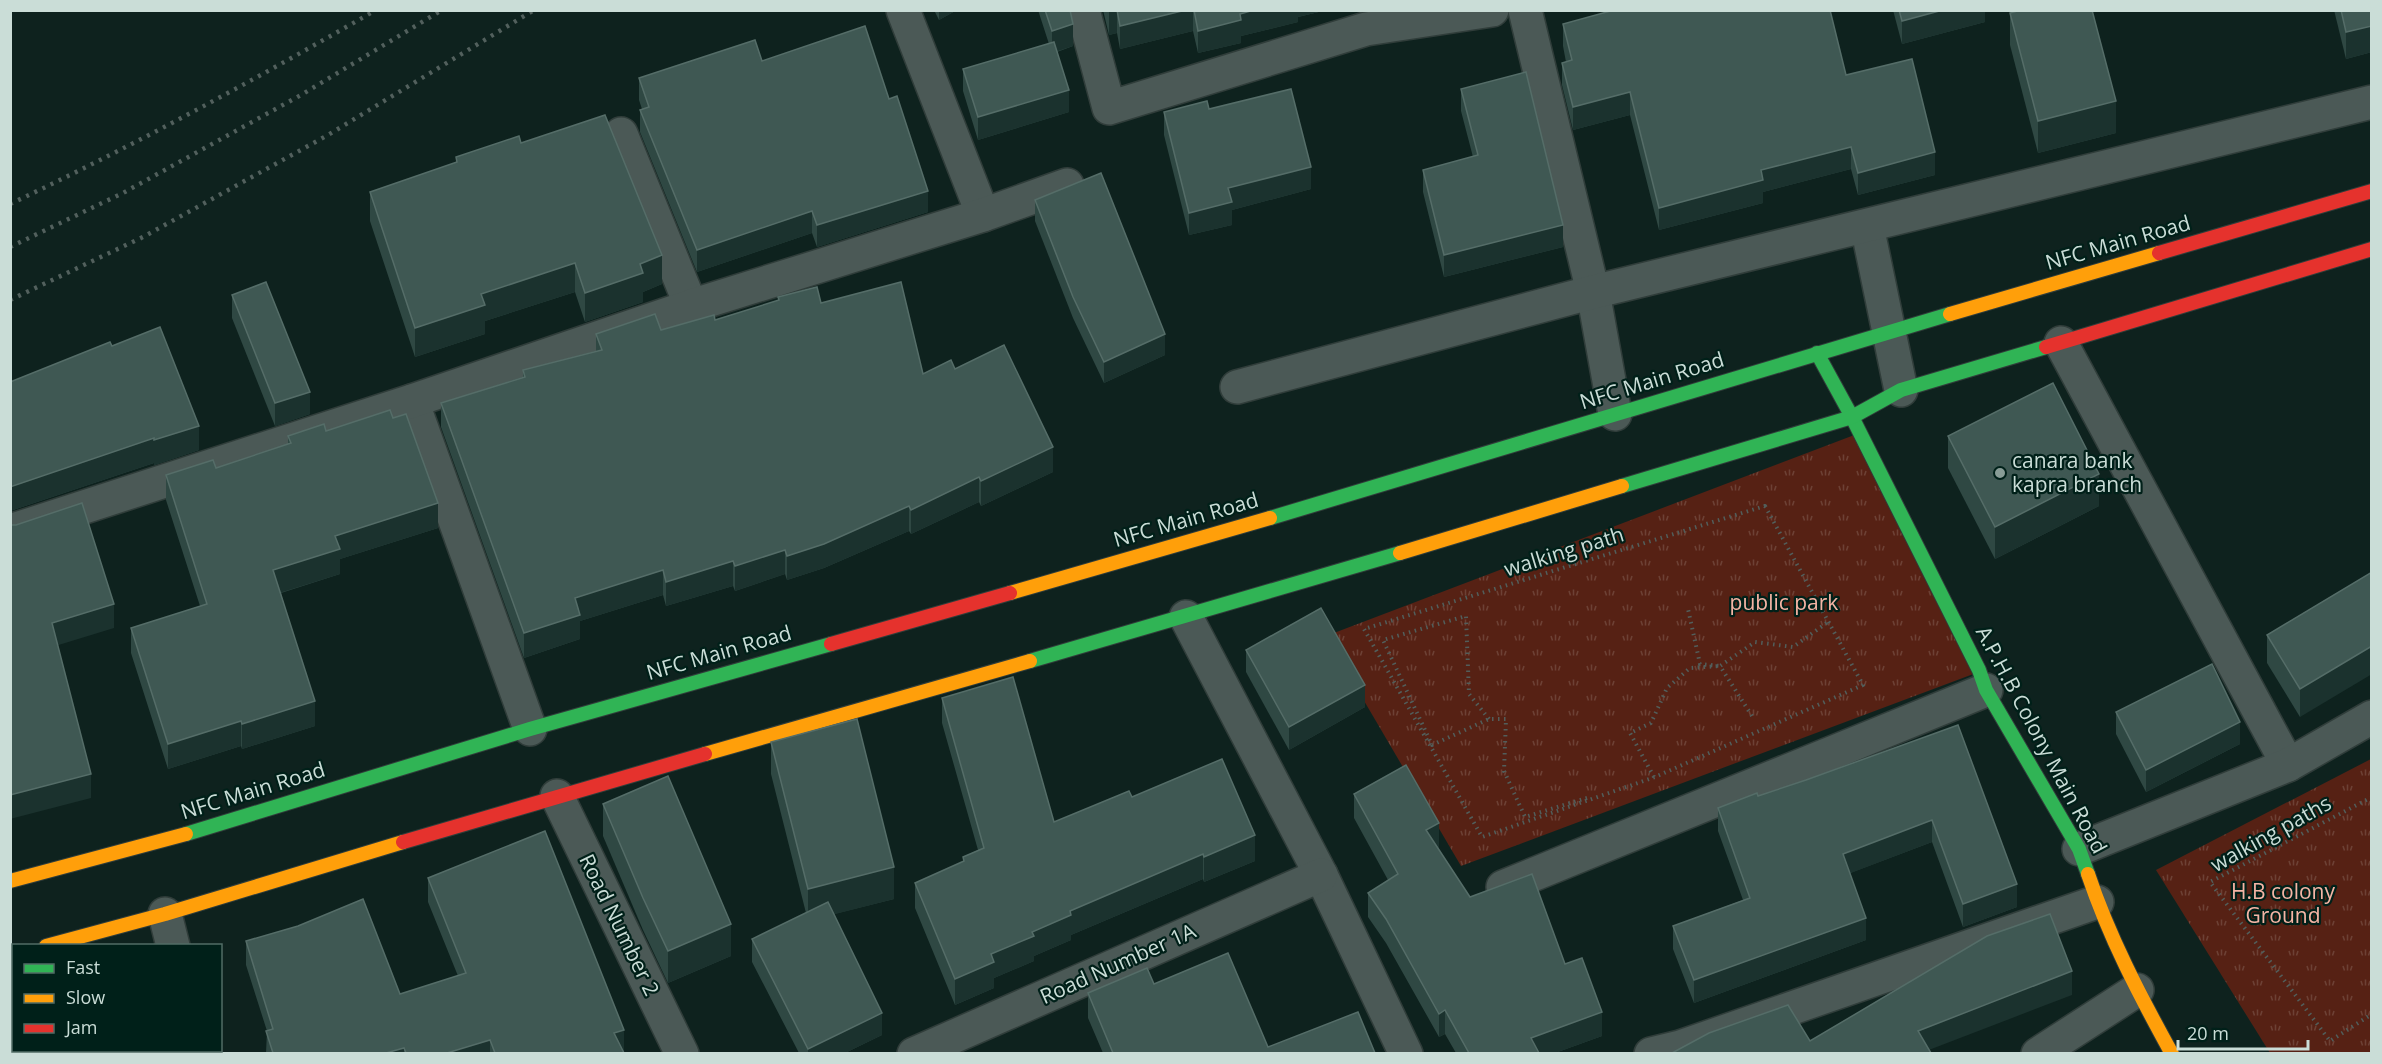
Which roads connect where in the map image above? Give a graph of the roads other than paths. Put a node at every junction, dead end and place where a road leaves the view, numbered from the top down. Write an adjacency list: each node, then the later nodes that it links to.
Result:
1 (903, 10): 10 (street)
2 (1083, 10): 5 (street)
3 (1492, 10): 5 (street)
4 (1525, 10): 13 (street)
5 (1365, 20)
6 (2372, 102): 11 (street)
7 (621, 134): 14 (street)
8 (1067, 185): 10 (street)
9 (2372, 191): 15 (main road, NFC Main Road)
10 (982, 215): 14 (street)
11 (1867, 226): 13 (street); 15 (street)
12 (2372, 249): 16 (main road)
13 (1593, 292): 18 (street); 21 (street)
14 (691, 306): 20 (street)
15 (1889, 332): 17 (main road, NFC Main Road); 19 (street)
16 (2061, 343): 19 (main road); 28 (street)
17 (1817, 353): 21 (main road, NFC Main Road); 22 (main road, A.P.H.B Colony Main Road)
18 (1238, 387)
19 (1900, 390): 22 (main road)
20 (412, 401): 23 (street); 27 (street)
21 (1615, 414): 27 (main road, NFC Main Road)
22 (1852, 417): 24 (main road); 25 (main road, A.P.H.B Colony Main Road)
23 (10, 531)
24 (1186, 617): 29 (main road); 31 (street)
25 (1986, 690): 30 (main road, A.P.H.B Colony Main Road); 33 (street)
26 (2372, 717): 28 (street)
27 (530, 729): 32 (main road, NFC Main Road)
28 (2288, 765): 30 (street)
29 (557, 796): 35 (main road); 40 (street, Road Number 2)
30 (2079, 849): 34 (main road, A.P.H.B Colony Main Road)
31 (1321, 875): 41 (street, Road Number 1A); 42 (street)
32 (10, 881)
33 (1503, 887)
34 (2097, 902): 38 (main road, A.P.H.B Colony Main Road); 39 (street)
35 (165, 914): 36 (main road); 37 (street)
36 (50, 944)
37 (173, 944)
38 (2137, 990): 43 (street); 44 (main road, A.P.H.B Colony Main Road)
39 (1671, 1051)
40 (682, 1053)
41 (914, 1053)
42 (1406, 1053)
43 (2038, 1053)
44 (2172, 1053)

